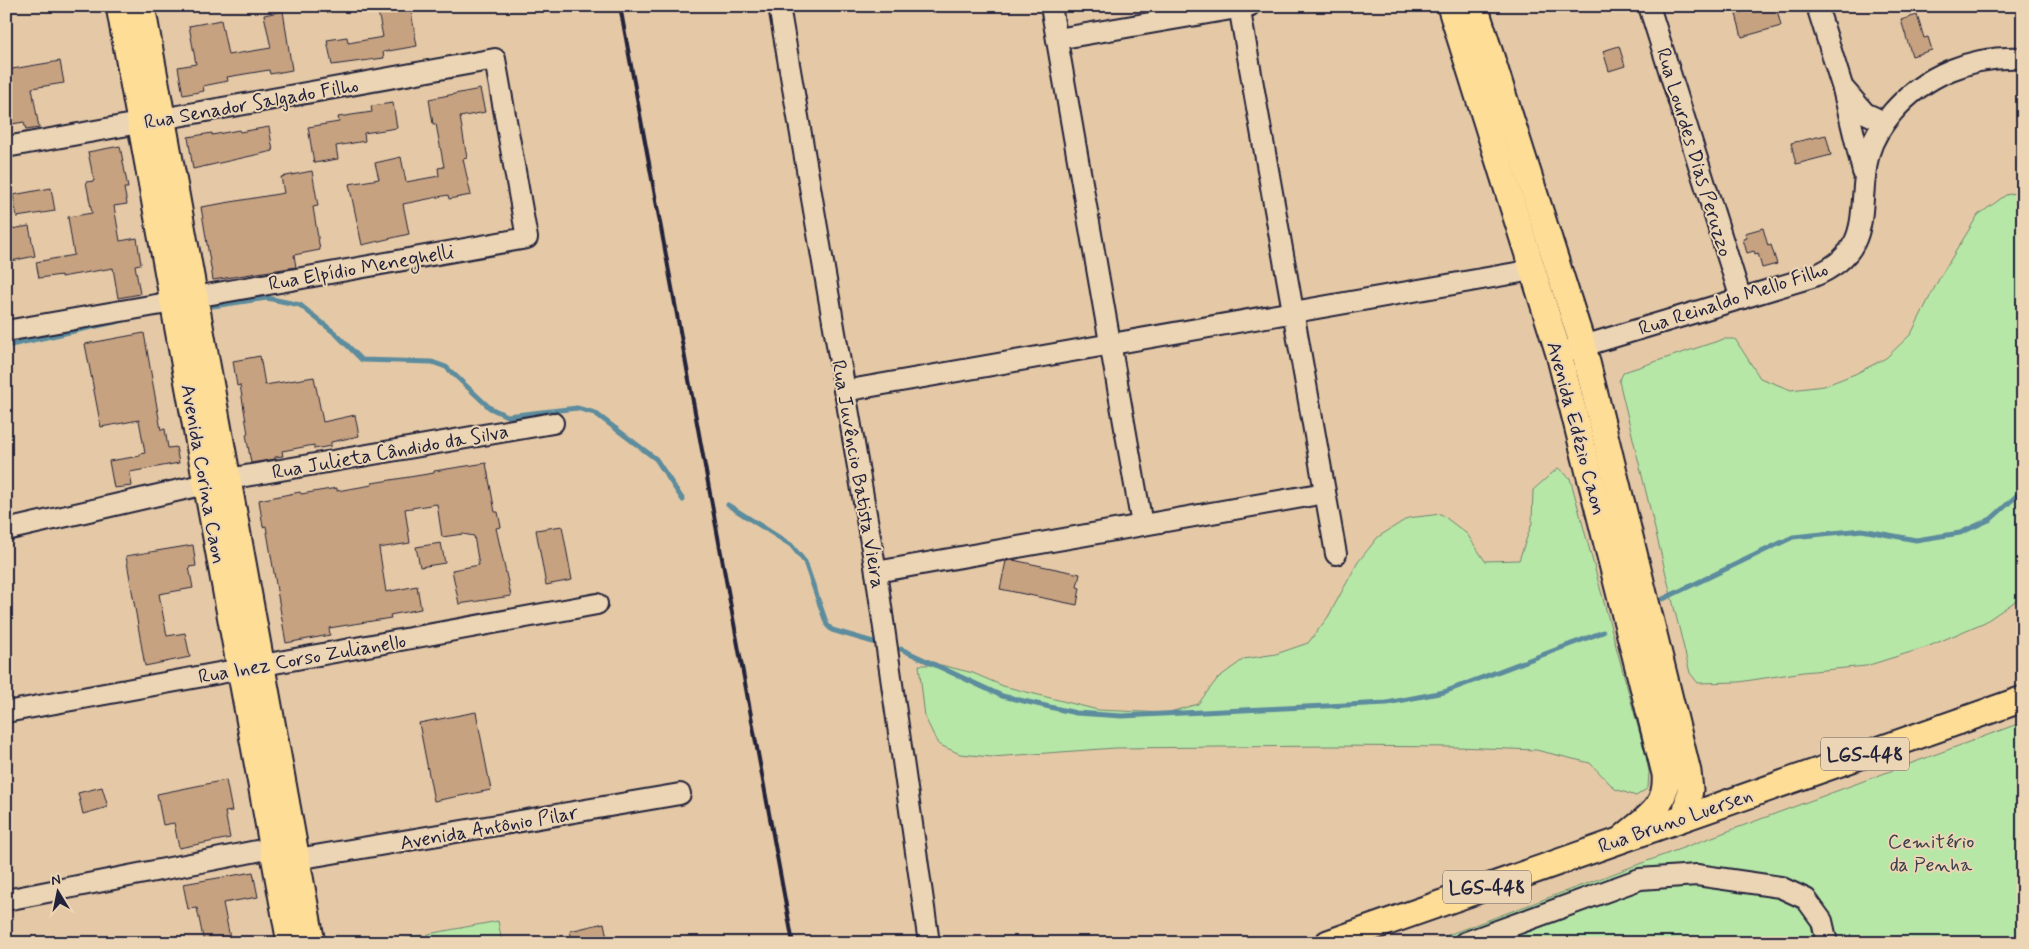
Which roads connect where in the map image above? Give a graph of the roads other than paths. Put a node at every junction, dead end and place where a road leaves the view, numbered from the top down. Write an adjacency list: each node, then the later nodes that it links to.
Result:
1 (119, 6): 13 (main road, Avenida Corina Caon)
2 (142, 6): 13 (main road, Avenida Corina Caon)
3 (779, 6): 26 (street, Rua Juvêncio Batista Vieira)
4 (1051, 6): 10 (street)
5 (1450, 6): 18 (main road, Avenida Edézio Caon)
6 (1475, 6): 24 (main road, Avenida Edézio Caon)
7 (1649, 6): 20 (street, Rua Lourdes Dias Peruzzo)
8 (1817, 6): 12 (street)
9 (1243, 7): 10 (street); 21 (street)
10 (1057, 39): 23 (street)
11 (2023, 58): 14 (street, Rua Reinaldo Mello Filho)
12 (1843, 88): 14 (street); 16 (street)
13 (151, 121): 15 (street, Rua Senador Salgado Filho); 17 (street, Rua Senador Salgado Filho); 19 (main road, Avenida Corina Caon)
14 (1884, 122): 16 (street, Rua Reinaldo Mello Filho)
15 (6, 147)
16 (1865, 178): 20 (street, Rua Reinaldo Mello Filho)
17 (527, 238): 19 (street, Rua Elpídio Meneghelli)
18 (1533, 270): 21 (street); 25 (main road, Avenida Edézio Caon)
19 (184, 299): 22 (street, Rua Elpídio Meneghelli); 28 (main road, Avenida Corina Caon)
20 (1741, 299): 24 (street, Rua Reinaldo Mello Filho)
21 (1293, 312): 23 (street); 29 (street)
22 (6, 331)
23 (1110, 344): 26 (street); 30 (street)
24 (1583, 346): 25 (street, Rua Reinaldo Mello Filho); 38 (main road, Avenida Edézio Caon)
25 (1559, 354): 42 (main road, Avenida Edézio Caon)
26 (844, 391): 33 (street, Rua Juvêncio Batista Vieira)
27 (553, 423): 28 (street, Rua Julieta Cândido da Silva)
28 (217, 481): 31 (street, Rua Julieta Cândido da Silva); 35 (main road, Avenida Corina Caon)
29 (1325, 493): 30 (street); 32 (street)
30 (1142, 525): 33 (street)
31 (6, 530)
32 (1336, 554)
33 (876, 572): 48 (street, Rua Juvêncio Batista Vieira)
34 (597, 604): 35 (street, Rua Inez Corso Zulianello)
35 (251, 668): 37 (street, Rua Inez Corso Zulianello); 43 (main road, Avenida Corina Caon); 44 (main road, Avenida Corina Caon)
36 (2023, 699): 40 (main road, Rua Bruno Luersen / LGS-448)
37 (6, 712)
38 (1688, 772): 40 (main road); 41 (main road, Avenida Edézio Caon)
39 (680, 794): 44 (street, Avenida Antônio Pilar)
40 (1732, 800): 41 (main road, Rua Bruno Luersen / LGS-448)
41 (1685, 817): 42 (main road, Rua Bruno Luersen / LGS-448)
42 (1622, 839): 49 (main road, Rua Bruno Luersen / LGS-448)
43 (272, 848): 45 (street); 46 (main road, Avenida Corina Caon)
44 (297, 860): 47 (main road, Avenida Corina Caon)
45 (6, 900)
46 (290, 943)
47 (312, 943)
48 (929, 943)
49 (1328, 943)
50 (1464, 943): 51 (street)
51 (1827, 943)

